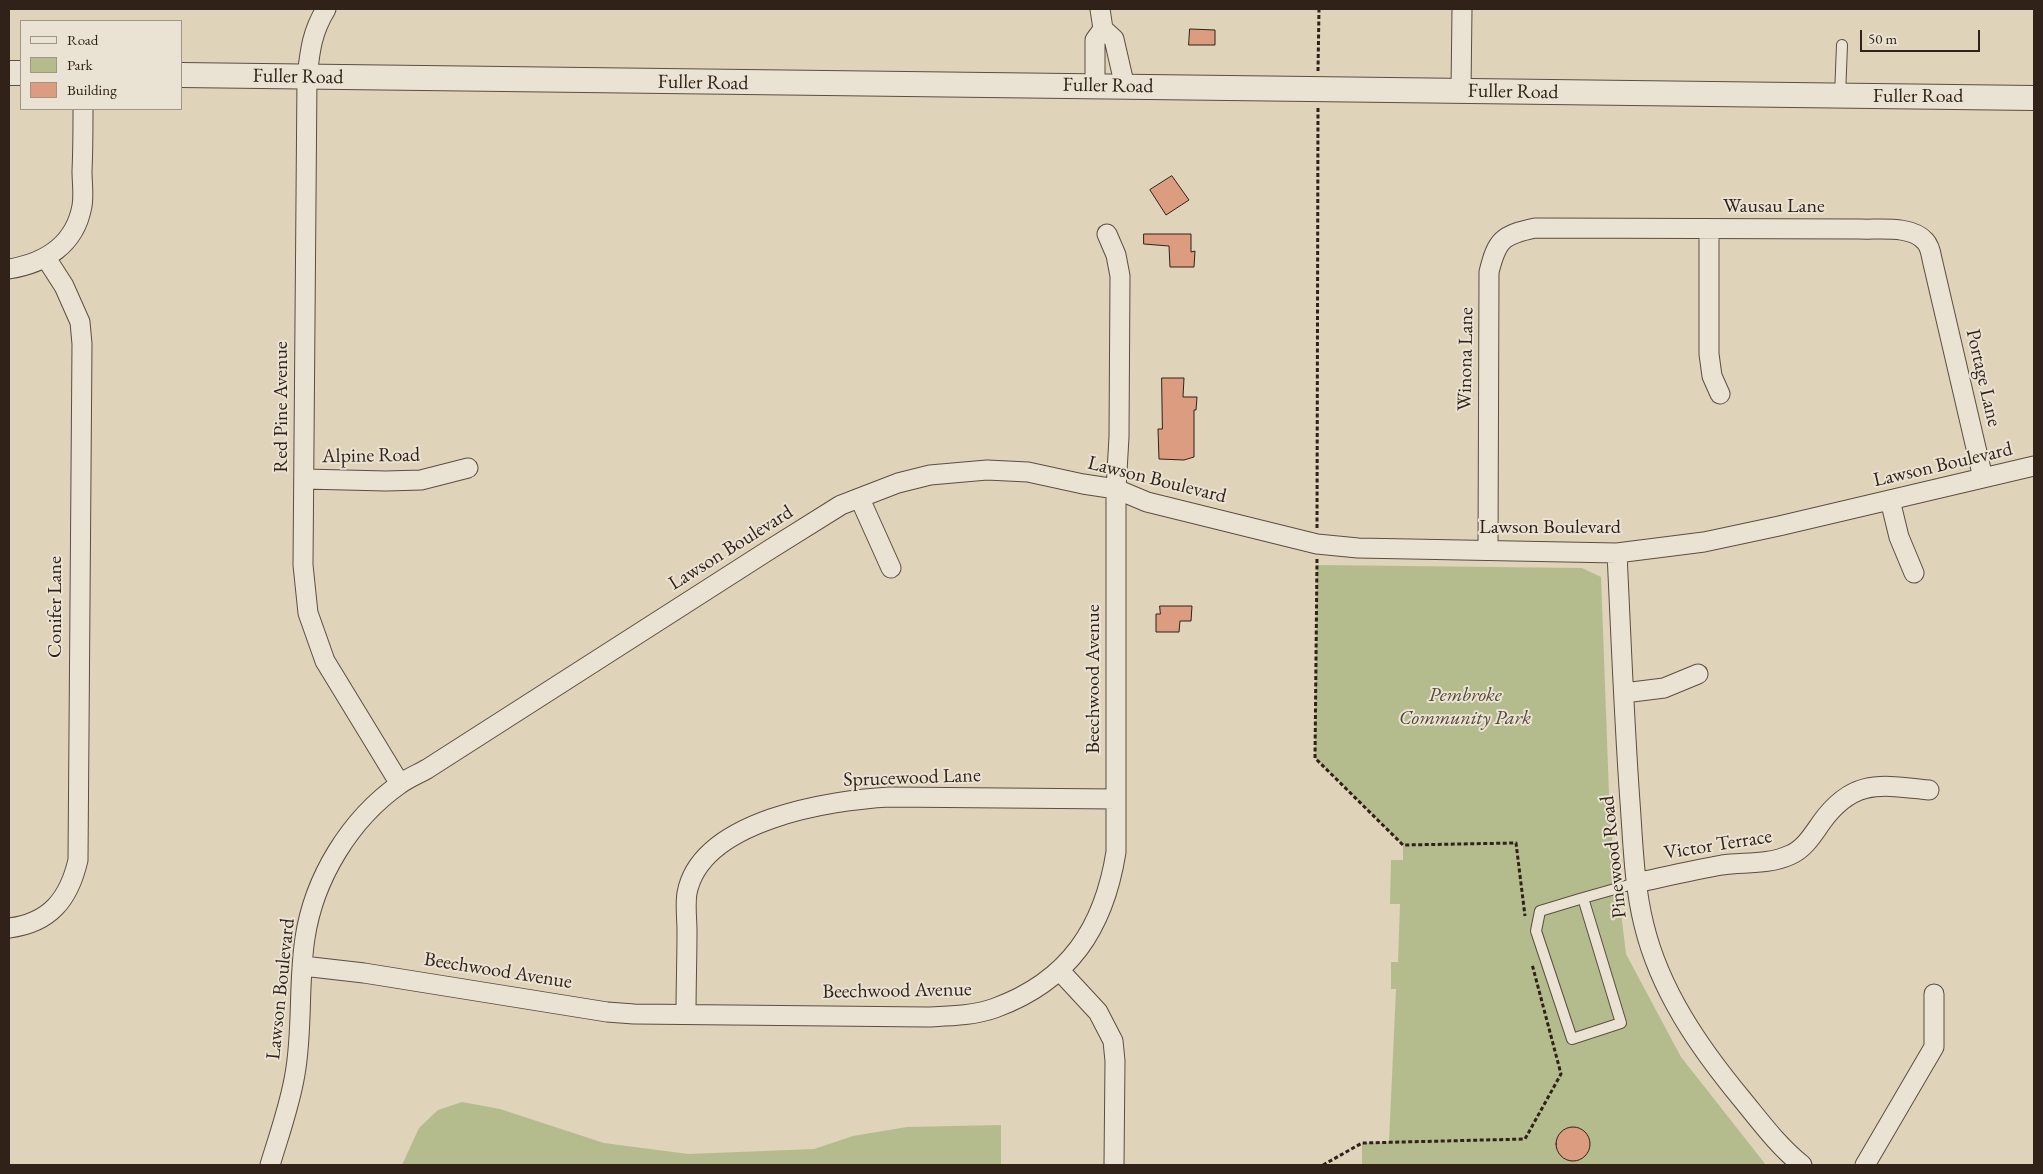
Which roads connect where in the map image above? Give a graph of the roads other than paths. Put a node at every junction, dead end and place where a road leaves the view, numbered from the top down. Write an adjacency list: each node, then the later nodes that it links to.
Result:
1 (326, 9): 7 (street, Red Pine Avenue)
2 (1100, 9): 4 (street)
3 (1462, 9): 10 (street)
4 (1103, 28): 8 (street); 9 (street)
5 (1842, 45): 11 (lane)
6 (182, 75): 7 (street, Fuller Road)
7 (307, 77): 8 (street, Fuller Road); 24 (street, Red Pine Avenue)
8 (1095, 86): 9 (street, Fuller Road)
9 (1125, 87): 10 (street, Fuller Road)
10 (1461, 91): 11 (street, Fuller Road)
11 (1840, 96): 12 (street, Fuller Road)
12 (2034, 98)
13 (83, 110): 17 (street)
14 (1569, 228): 15 (street, Wausau Lane); 28 (street, Winona Lane)
15 (1709, 230): 19 (street, Wausau Lane); 20 (street)
16 (1107, 234): 25 (street, Beechwood Avenue)
17 (46, 258): 18 (street); 39 (street, Conifer Lane)
18 (9, 269)
19 (1939, 289): 23 (street, Portage Lane)
20 (1720, 394)
21 (2034, 466): 23 (street, Lawson Boulevard)
22 (468, 468): 24 (street, Alpine Road)
23 (1983, 478): 27 (street, Lawson Boulevard)
24 (304, 479): 34 (street, Red Pine Avenue)
25 (1116, 489): 26 (street, Lawson Boulevard); 28 (street, Lawson Boulevard); 36 (street, Beechwood Avenue)
26 (860, 498): 30 (street); 34 (street, Lawson Boulevard)
27 (1890, 500): 29 (street, Lawson Boulevard); 31 (street)
28 (1488, 550): 29 (street, Lawson Boulevard)
29 (1617, 553): 33 (street, Pinewood Road)
30 (891, 568)
31 (1914, 573)
32 (1698, 674): 33 (street)
33 (1624, 693): 37 (street, Pinewood Road)
34 (400, 784): 40 (street, Lawson Boulevard)
35 (1929, 790): 37 (street, Victor Terrace)
36 (1116, 799): 41 (street, Beechwood Avenue); 43 (street, Sprucewood Lane)
37 (1636, 883): 38 (lane); 46 (street, Pinewood Road)
38 (1583, 898): 38 (lane)
39 (9, 928)
40 (303, 966): 43 (street, Beechwood Avenue); 44 (street, Lawson Boulevard)
41 (1060, 971): 43 (street, Beechwood Avenue); 45 (street)
42 (1934, 994): 47 (street)
43 (686, 1014)
44 (270, 1165)
45 (1114, 1165)
46 (1802, 1165)
47 (1865, 1165)

